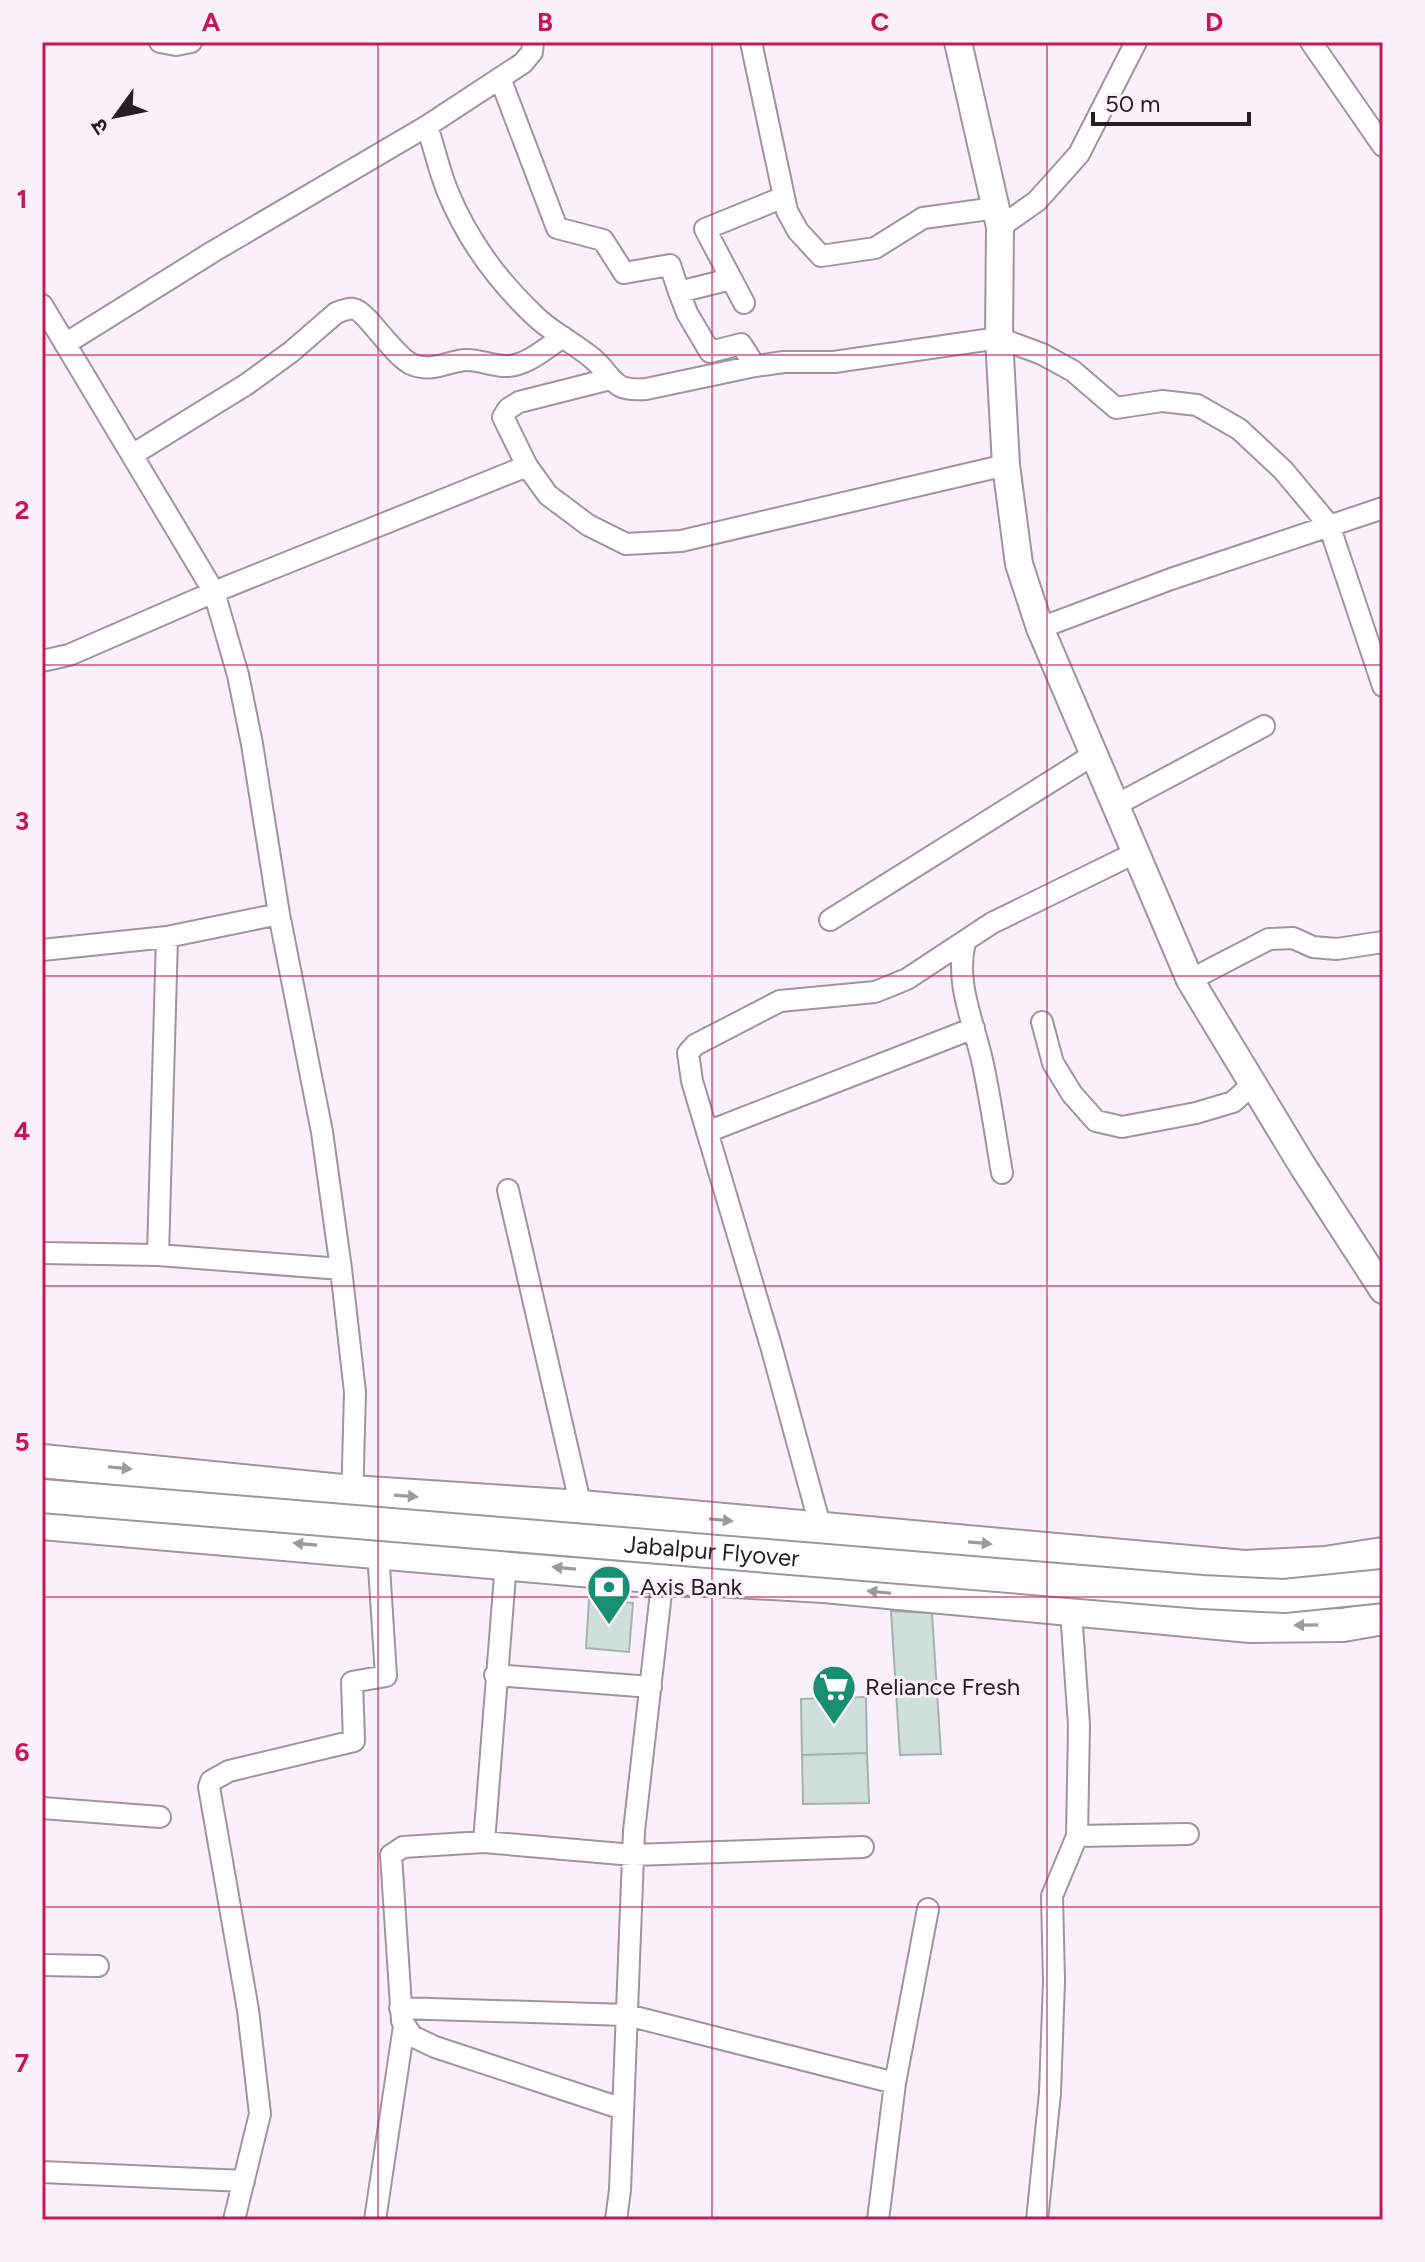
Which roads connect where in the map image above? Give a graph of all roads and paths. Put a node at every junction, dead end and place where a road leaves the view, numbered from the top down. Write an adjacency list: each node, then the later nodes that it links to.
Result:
1 (160, 42): 2 (street)
2 (191, 42)
3 (533, 42): 8 (street)
4 (751, 42): 11 (street)
5 (958, 42): 12 (street)
6 (1136, 42): 12 (street)
7 (1311, 42): 10 (street)
8 (500, 78): 9 (street); 14 (street)
9 (427, 126): 17 (street); 19 (street)
10 (1383, 146)
11 (784, 197): 12 (street); 13 (street)
12 (998, 218): 18 (street)
13 (731, 279): 14 (street); 15 (street)
14 (679, 292): 20 (street)
15 (744, 303)
16 (42, 305): 19 (street)
17 (563, 337): 21 (street); 22 (street)
18 (999, 338): 20 (street); 23 (street); 26 (street)
19 (65, 344): 22 (street)
20 (755, 366): 21 (street)
21 (610, 379): 24 (street)
22 (132, 455): 27 (street)
23 (1006, 465): 24 (street); 28 (street)
24 (527, 466): 27 (street)
25 (1383, 508): 26 (street)
26 (1329, 525): 28 (street); 30 (street)
27 (214, 592): 29 (street); 35 (street)
28 (1040, 628): 32 (street)
29 (42, 661)
30 (1383, 686)
31 (1264, 726): 33 (street)
32 (1093, 755): 33 (street); 36 (street)
33 (1114, 806): 34 (street)
34 (1135, 853): 38 (street); 41 (street)
35 (279, 914): 37 (street); 50 (street)
36 (830, 920)
37 (167, 937): 40 (street); 49 (street)
38 (965, 942): 43 (street); 45 (street)
39 (1383, 942): 41 (street)
40 (42, 950)
41 (1190, 980): 44 (street)
42 (1042, 1022): 44 (street)
43 (974, 1028): 45 (street); 46 (street)
44 (1253, 1084): 51 (street)
45 (707, 1132): 58 (street)
46 (1002, 1173)
47 (508, 1190): 55 (street)
48 (42, 1253): 49 (street)
49 (158, 1255): 50 (street)
50 (341, 1269): 53 (street)
51 (1383, 1290)
52 (42, 1461): 53 (main road, one-way to 53)
53 (352, 1492): 55 (main road, one-way to 55); 59 (street)
54 (42, 1496): 63 (main road, Jabalpur Flyover, bridge)
55 (581, 1507): 56 (main road)
56 (673, 1515): 58 (main road, one-way to 58); 62 (street)
57 (42, 1523): 59 (main road, one-way to 57)
58 (821, 1529): 60 (main road, one-way to 60)
59 (365, 1550): 61 (main road); 83 (street)
60 (1383, 1554)
61 (506, 1563): 62 (main road, one-way to 61); 66 (street)
62 (662, 1577): 64 (main road, one-way to 62); 67 (street)
63 (1383, 1586)
64 (1071, 1611): 65 (main road, one-way to 64); 71 (street)
65 (1383, 1618)
66 (495, 1675): 67 (street); 72 (street)
67 (651, 1687): 74 (street)
68 (42, 1808): 69 (street)
69 (160, 1817)
70 (1188, 1834): 71 (street)
71 (1077, 1836): 88 (street)
72 (484, 1842): 74 (street); 79 (street)
73 (863, 1847): 74 (street)
74 (633, 1855): 78 (street)
75 (928, 1909): 80 (street)
76 (42, 1965): 77 (street)
77 (98, 1966)
78 (627, 2015): 79 (street); 80 (street); 81 (street)
79 (402, 2017): 81 (street); 85 (street)
80 (895, 2083): 87 (street)
81 (623, 2109): 86 (street)
82 (42, 2172): 83 (street)
83 (244, 2181): 84 (street)
84 (234, 2220)
85 (375, 2220)
86 (616, 2220)
87 (878, 2220)
88 (1037, 2220)

